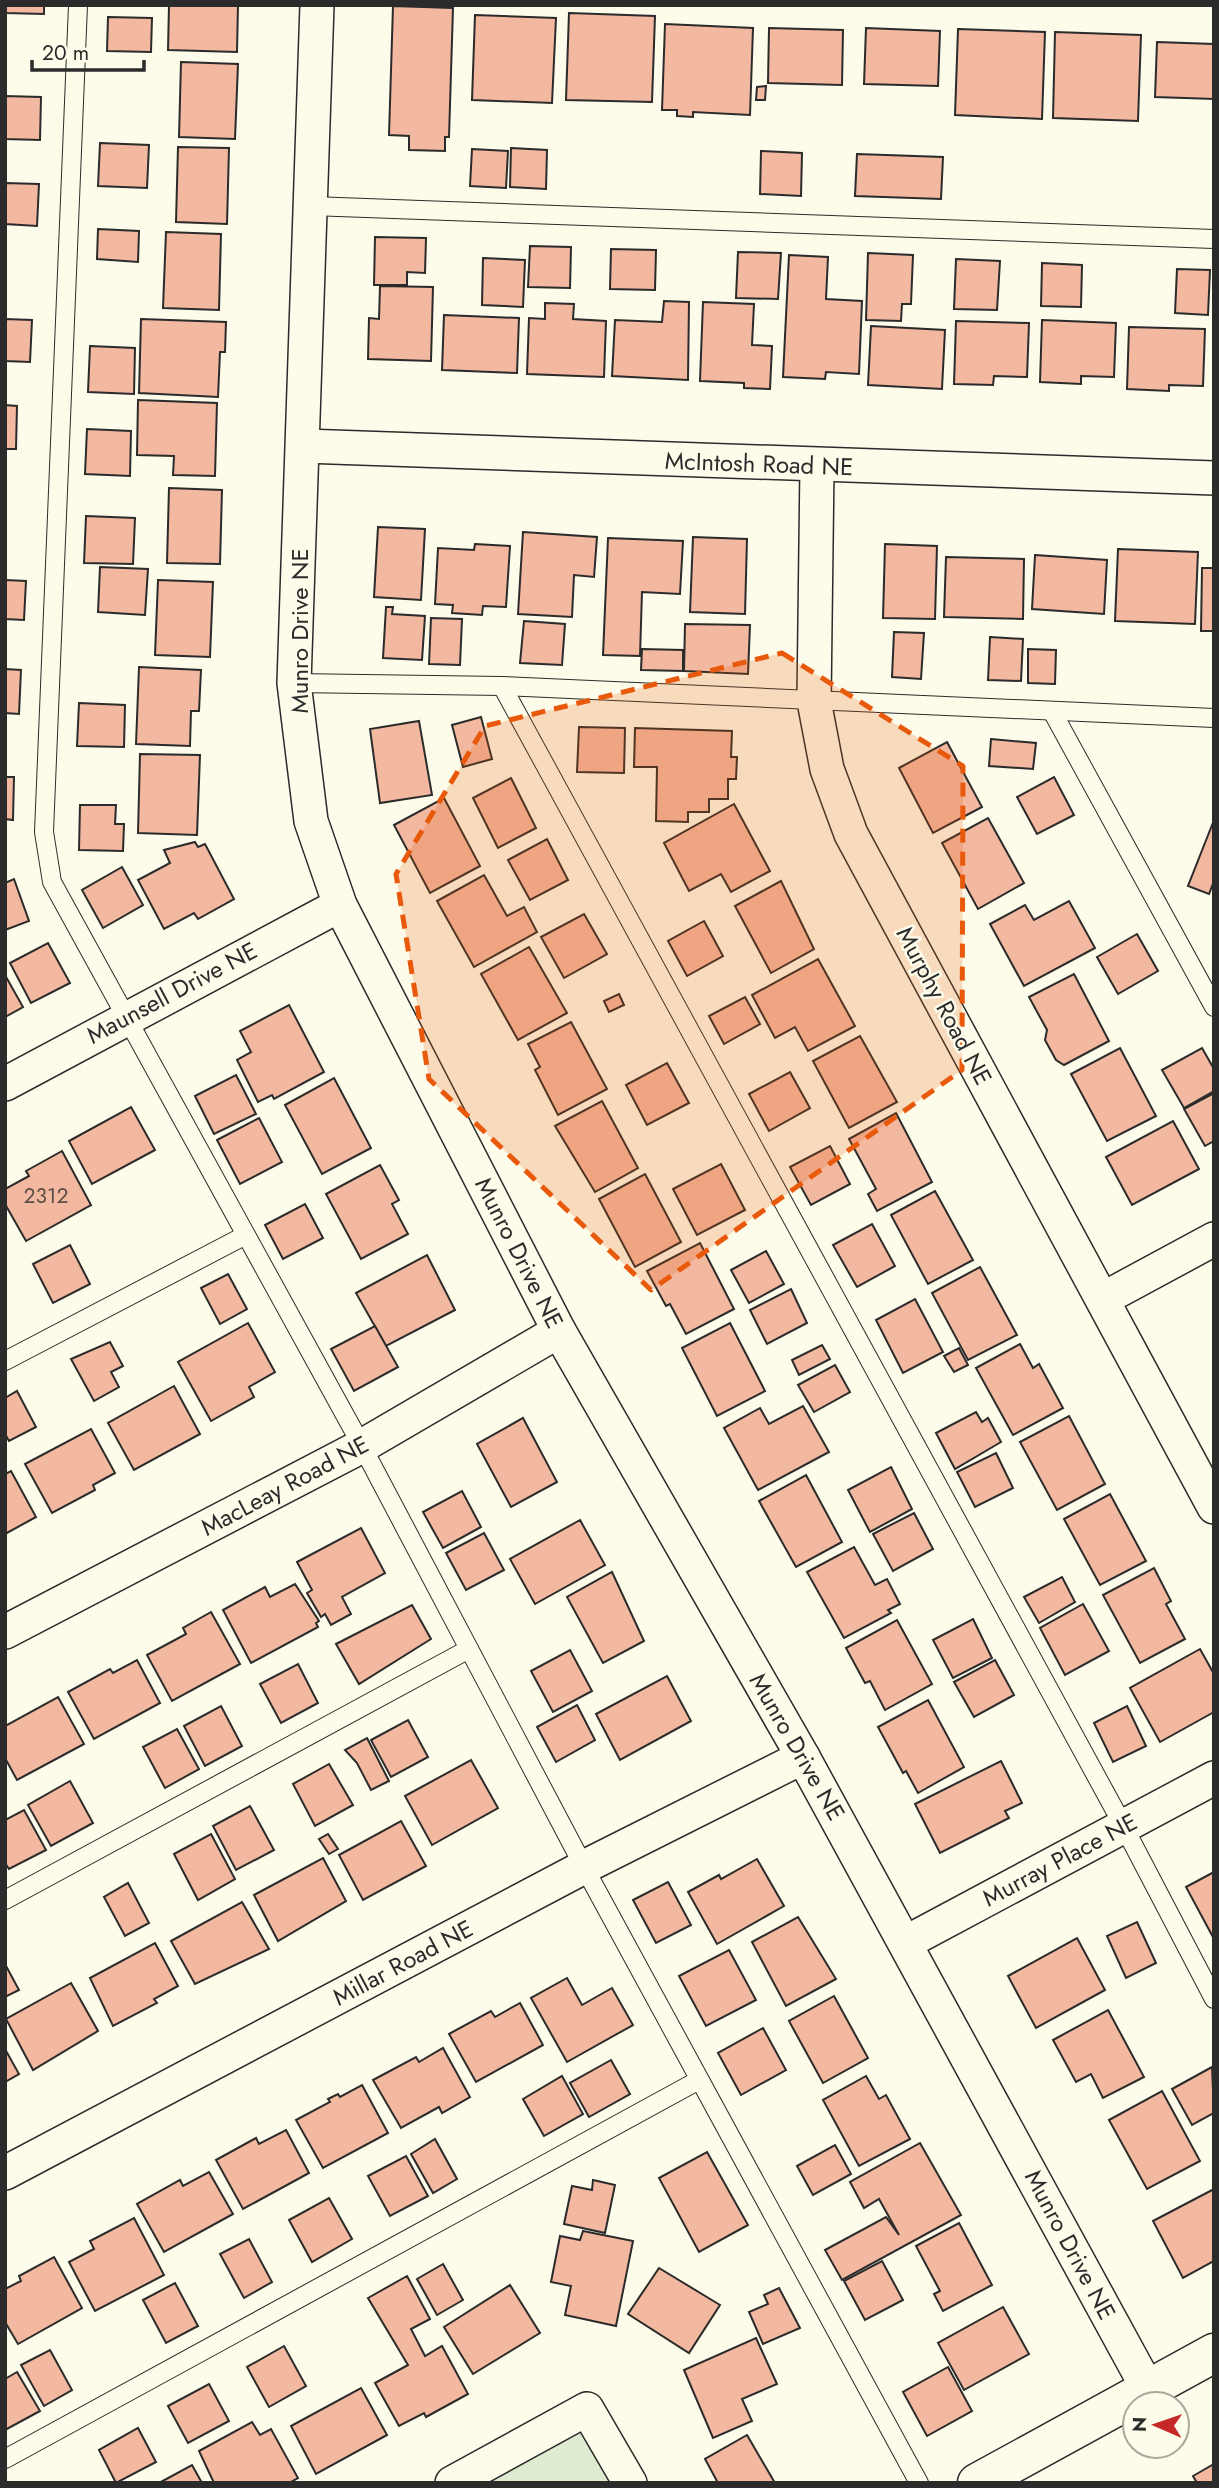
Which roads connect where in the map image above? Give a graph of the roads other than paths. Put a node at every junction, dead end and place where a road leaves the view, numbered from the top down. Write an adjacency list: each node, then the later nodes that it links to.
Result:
1 (78, 5): 15 (lane)
2 (317, 5): 3 (street, Munro Drive NE)
3 (311, 206): 4 (lane); 5 (street, Munro Drive NE)
4 (1214, 239)
5 (304, 446): 6 (street, McIntosh Road NE); 8 (street, Munro Drive NE)
6 (817, 466): 7 (street, McIntosh Road NE); 10 (street, Murphy Road NE)
7 (1214, 478)
8 (294, 683): 9 (lane); 13 (street, Munro Drive NE)
9 (502, 685): 10 (lane); 28 (lane)
10 (814, 701): 11 (lane); 19 (street, Murphy Road NE)
11 (1053, 713): 12 (lane); 14 (lane)
12 (1214, 719)
13 (340, 905): 15 (street, Maunsell Drive NE); 20 (street, Munro Drive NE)
14 (1214, 1006)
15 (125, 1017): 16 (street, Maunsell Drive NE); 17 (lane)
16 (5, 1084)
17 (244, 1236): 21 (lane); 22 (lane)
18 (1214, 1239): 19 (street)
19 (1103, 1299): 23 (street, Murphy Road NE)
20 (559, 1331): 22 (street, MacLeay Road NE); 26 (street, Munro Drive NE)
21 (5, 1361)
22 (362, 1446): 24 (street, MacLeay Road NE); 25 (lane)
23 (1214, 1507)
24 (5, 1632)
25 (469, 1649): 29 (lane); 30 (lane)
26 (803, 1757): 29 (street, Millar Road NE); 31 (street, Munro Drive NE)
27 (1214, 1778): 28 (street, Murray Place NE)
28 (1124, 1827): 31 (street, Murray Place NE); 32 (lane)
29 (584, 1867): 33 (lane); 34 (street, Millar Road NE)
30 (5, 1900)
31 (906, 1942): 36 (street, Munro Drive NE)
32 (1214, 1999)
33 (699, 2080): 37 (lane); 40 (lane)
34 (5, 2174)
35 (1214, 2353): 36 (street)
36 (1148, 2389): 41 (street)
37 (5, 2459)
38 (452, 2483): 39 (street)
39 (630, 2483)
40 (919, 2483)
41 (977, 2483)

